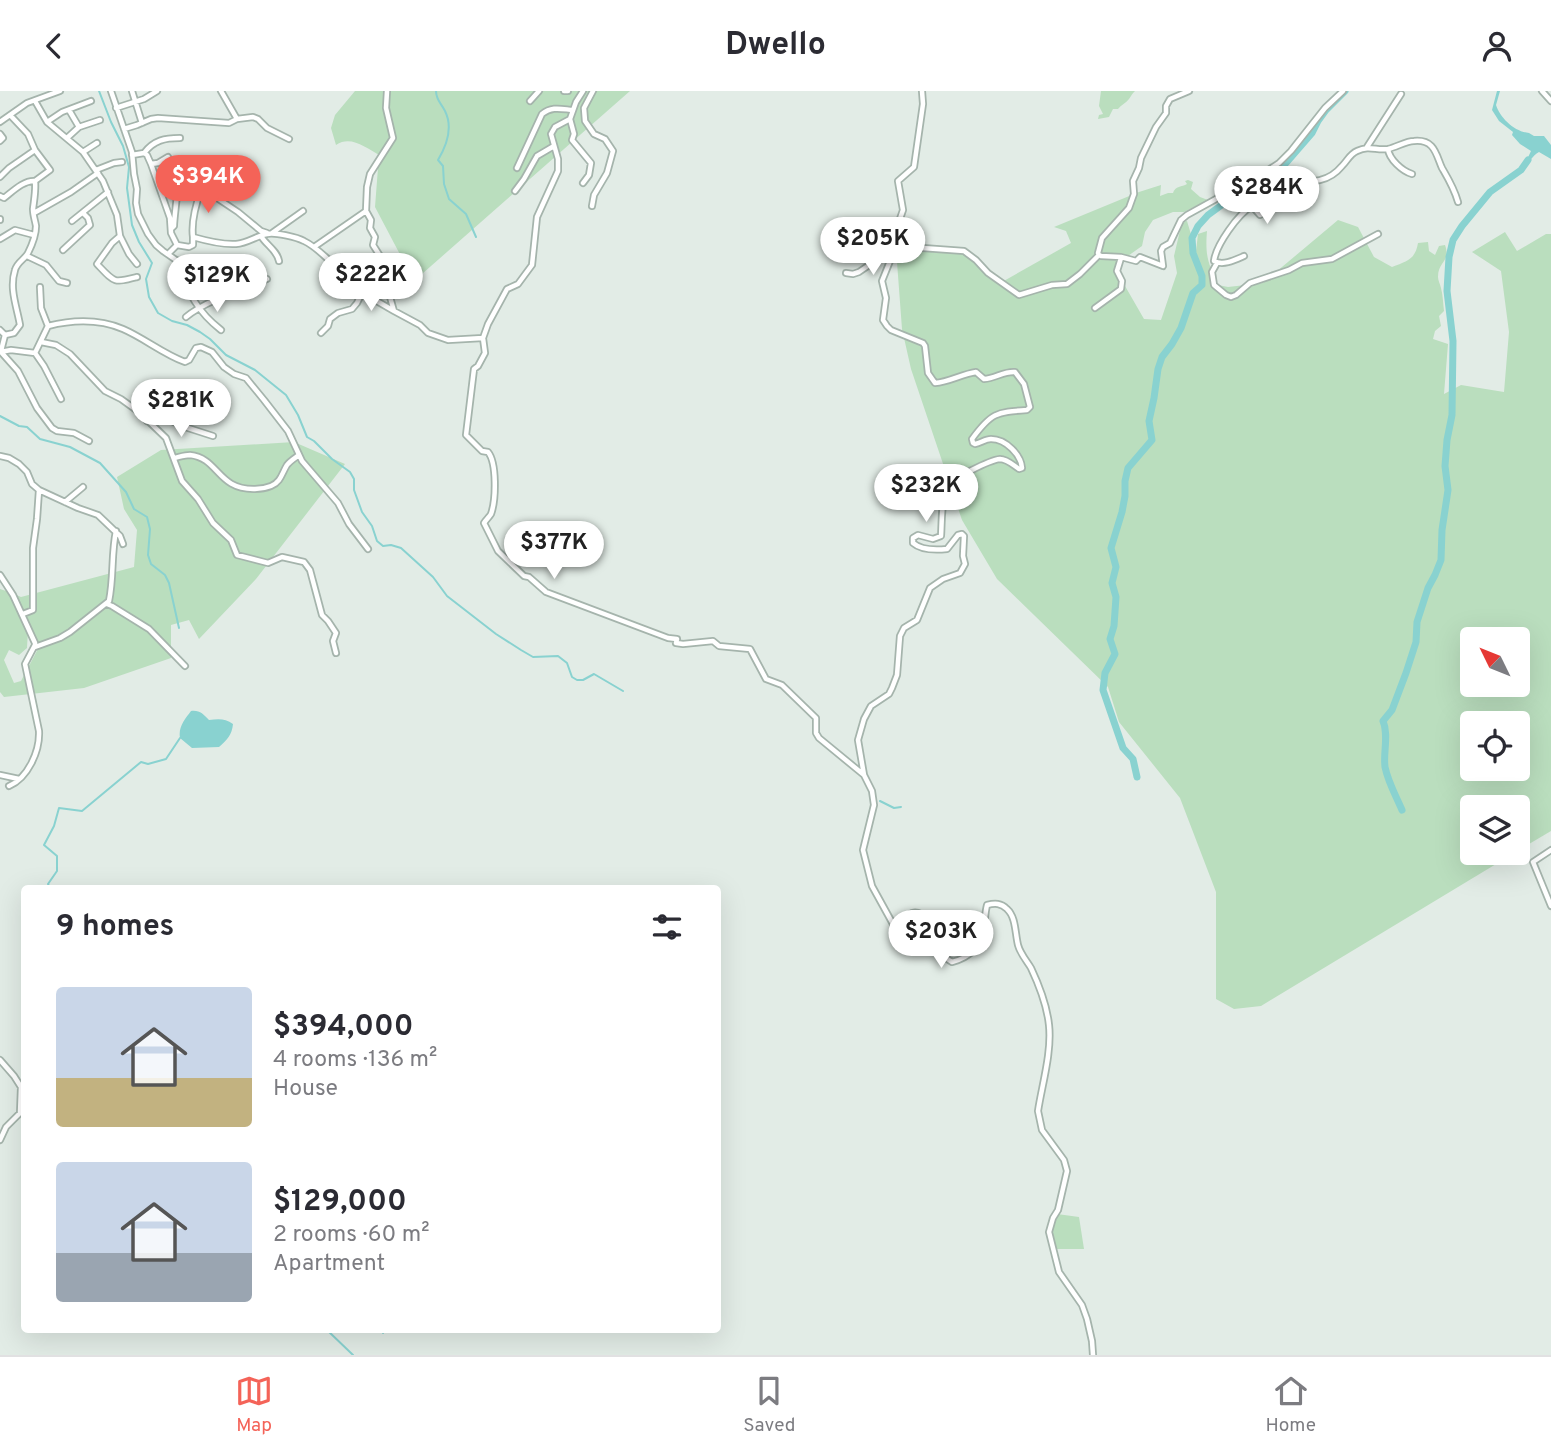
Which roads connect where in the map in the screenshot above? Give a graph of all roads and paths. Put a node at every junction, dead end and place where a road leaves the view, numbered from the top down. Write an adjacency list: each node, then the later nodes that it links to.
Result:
1 (60, 91): 15 (street)
2 (111, 91): 20 (street)
3 (132, 91): 19 (street)
4 (221, 91): 25 (street)
5 (387, 91): 63 (street)
6 (539, 91): 17 (street)
7 (583, 91): 22 (street)
8 (593, 91): 61 (street)
9 (922, 91): 74 (street)
10 (1189, 91): 81 (street)
11 (1343, 91): 54 (street)
12 (1542, 91): 18 (street)
13 (154, 92): 19 (street)
14 (1401, 94): 39 (street)
15 (35, 101): 23 (street); 28 (street)
16 (91, 101): 21 (street)
17 (530, 101)
18 (1551, 101)
19 (136, 102): 20 (street); 29 (street)
20 (116, 108): 31 (street)
21 (69, 110): 28 (street); 30 (street)
22 (573, 110): 24 (street); 47 (street)
23 (10, 115): 27 (street); 41 (street)
24 (570, 118): 38 (street); 56 (street)
25 (237, 119): 29 (street); 35 (street)
26 (100, 120): 30 (street)
27 (0, 121)
28 (47, 122): 33 (street)
29 (142, 123): 31 (street)
30 (79, 127): 33 (street)
31 (124, 129): 44 (street)
32 (0, 134): 36 (street)
33 (67, 138): 42 (street)
34 (180, 138): 43 (street)
35 (289, 139)
36 (0, 141)
37 (97, 143): 42 (street)
38 (554, 146): 57 (street); 109 (street)
39 (1367, 147): 40 (street); 50 (street)
40 (1388, 149): 52 (street); 60 (street)
41 (35, 150): 53 (street); 55 (street)
42 (83, 152): 48 (street)
43 (144, 153): 44 (street); 46 (street)
44 (132, 155): 80 (street)
45 (122, 162): 48 (street)
46 (151, 164): 49 (street); 67 (street)
47 (517, 168)
48 (97, 172): 58 (street); 64 (street)
49 (177, 173): 51 (street); 67 (street)
50 (1290, 173)
51 (191, 174)
52 (1412, 174)
53 (0, 177)
54 (1258, 177): 84 (street); 86 (street)
55 (35, 181): 59 (street); 64 (street)
56 (583, 183)
57 (514, 191)
58 (108, 192): 65 (street); 71 (street)
59 (0, 196)
60 (1458, 202)
61 (592, 206)
62 (303, 211): 68 (street)
63 (366, 211): 77 (street); 88 (street)
64 (34, 213): 70 (street)
65 (83, 213): 66 (street); 78 (street)
66 (72, 221)
67 (171, 229): 76 (street)
68 (269, 233): 72 (street); 73 (street); 77 (street)
69 (1378, 234): 86 (street)
70 (34, 235): 75 (street); 82 (street)
71 (120, 236): 87 (street); 92 (street)
72 (261, 236): 73 (street); 85 (street)
73 (193, 237): 76 (street)
74 (894, 237): 79 (street); 81 (street)
75 (0, 239)
76 (177, 245): 80 (street)
77 (314, 247): 90 (street)
78 (63, 250)
79 (891, 250): 91 (street); 133 (street)
80 (168, 254): 89 (street)
81 (1099, 255): 84 (street)
82 (27, 256): 95 (street); 108 (street)
83 (1244, 256): 86 (street)
84 (1121, 257): 101 (street)
85 (279, 261)
86 (1217, 263)
87 (137, 264)
88 (384, 264): 94 (street); 102 (street)
89 (187, 265): 98 (street); 100 (street)
90 (342, 271): 94 (street); 96 (street)
91 (846, 273)
92 (138, 277)
93 (267, 279): 98 (street)
94 (367, 282): 107 (street)
95 (66, 283)
96 (343, 286)
97 (40, 287): 104 (street)
98 (233, 291): 100 (street)
99 (370, 295): 102 (street)
100 (200, 307): 103 (street); 106 (street)
101 (1095, 308)
102 (394, 311): 109 (street)
103 (186, 317)
104 (48, 326): 110 (street); 117 (street)
105 (0, 330): 108 (street)
106 (221, 330)
107 (321, 333)
108 (5, 335): 111 (street)
109 (483, 338): 133 (street)
110 (41, 342): 112 (street); 114 (street)
111 (0, 352): 112 (street); 116 (street)
112 (35, 353): 113 (street)
113 (61, 398)
114 (147, 421): 115 (street); 119 (street)
115 (213, 436)
116 (89, 441)
117 (300, 455): 119 (street); 125 (street)
118 (0, 456): 121 (street)
119 (174, 458): 130 (street)
120 (83, 487): 122 (street)
121 (39, 490): 122 (street); 128 (street)
122 (65, 502): 123 (street)
123 (116, 531): 124 (street); 127 (street)
124 (123, 544)
125 (368, 549)
126 (0, 575): 128 (street)
127 (106, 604): 129 (street); 131 (street)
128 (23, 614): 129 (street)
129 (34, 647): 134 (street)
130 (336, 653)
131 (185, 666)
132 (0, 775): 134 (street)
133 (864, 775): 140 (street)
134 (20, 779): 135 (street)
135 (9, 786)
136 (1551, 849): 137 (street)
137 (1551, 906)
138 (0, 1060): 139 (street)
139 (0, 1140)
140 (1093, 1355)

